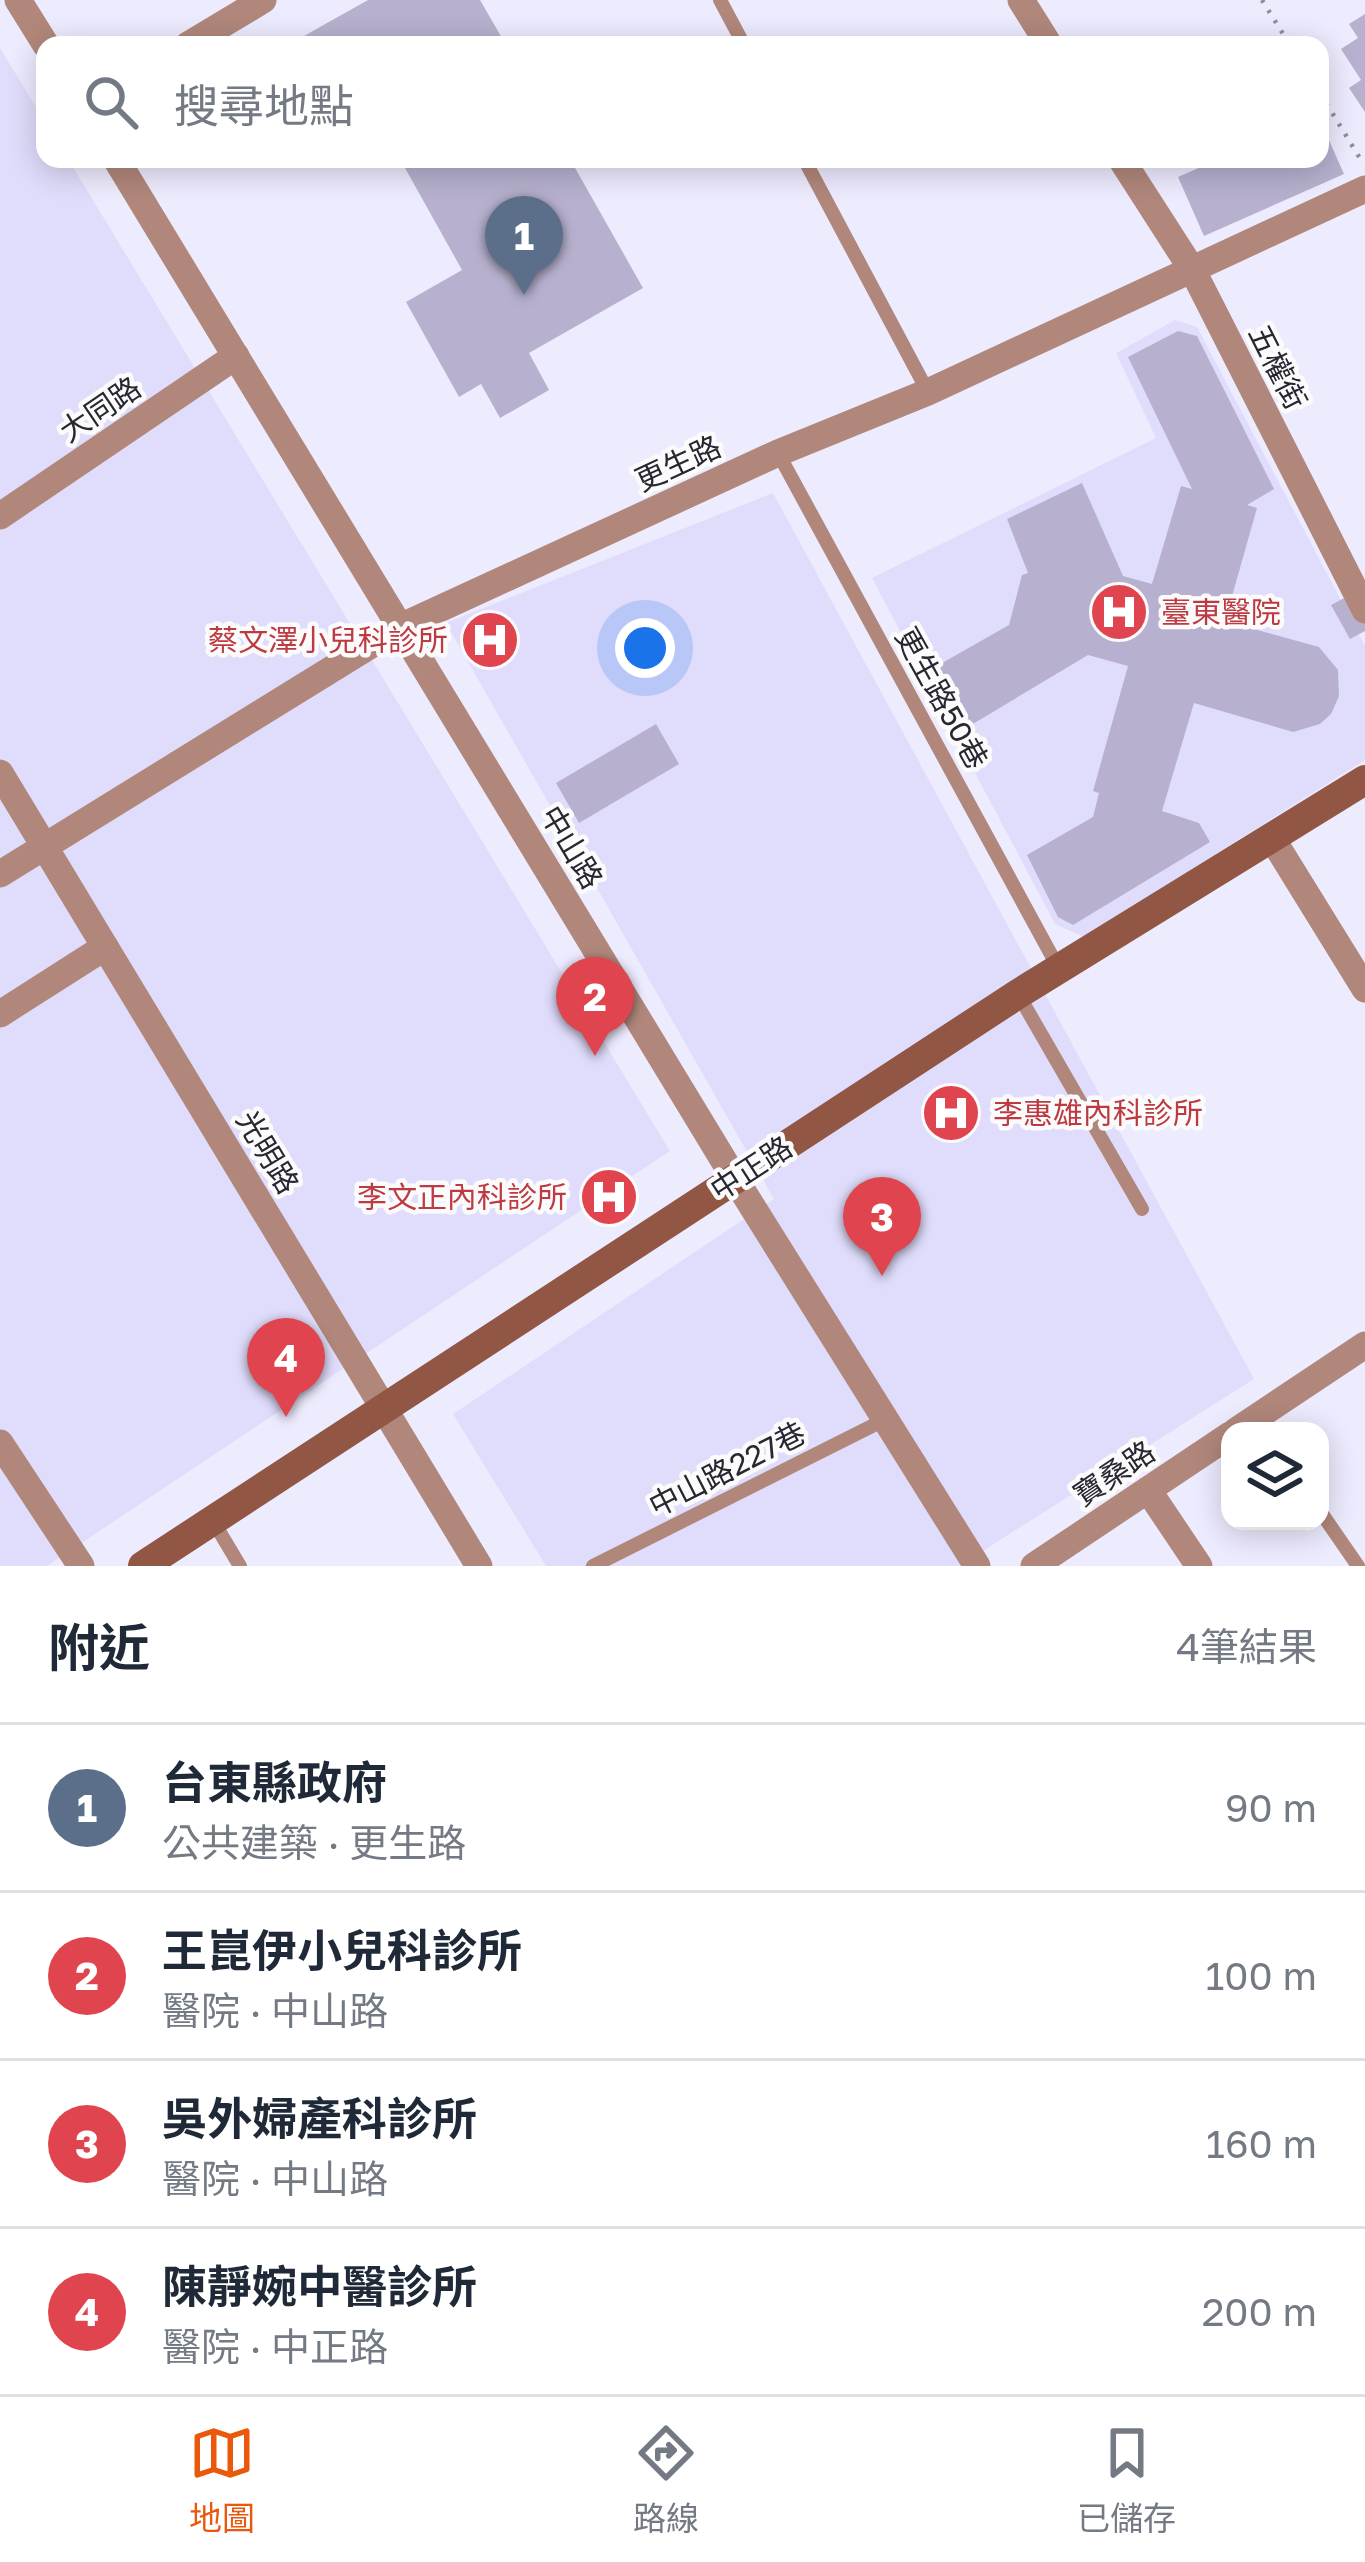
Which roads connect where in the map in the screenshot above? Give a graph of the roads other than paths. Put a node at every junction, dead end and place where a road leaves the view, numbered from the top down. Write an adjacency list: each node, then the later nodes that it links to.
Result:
1 (18, 0): 5 (street)
2 (263, 0): 6 (street)
3 (720, 0): 7 (lane)
4 (1021, 0): 8 (street)
5 (40, 36)
6 (203, 36)
7 (739, 36)
8 (1043, 36)
9 (121, 168): 14 (street, 中山路)
10 (810, 168): 15 (lane)
11 (1127, 168): 13 (street, 五權街)
12 (1365, 189): 13 (street, 更生路)
13 (1192, 271): 15 (street, 更生路); 18 (street, 五權街)
14 (236, 356): 17 (street, 大同路); 19 (street, 中山路)
15 (928, 392): 16 (street, 更生路)
16 (778, 453): 19 (street, 更生路); 26 (lane, 更生路50巷)
17 (0, 517)
18 (1365, 610)
19 (400, 627): 23 (street, 更生路); 30 (street, 中山路)
20 (0, 773): 23 (street, 光明路)
21 (1365, 780): 22 (street, 中正路)
22 (1273, 840): 26 (street, 中正路); 27 (street)
23 (45, 847): 24 (street, 更生路); 25 (street, 光明路)
24 (0, 874)
25 (105, 947): 29 (street); 33 (street, 光明路)
26 (1059, 969): 28 (street, 中正路)
27 (1365, 989)
28 (1018, 994): 30 (street, 中正路); 31 (lane)
29 (0, 1014)
30 (735, 1179): 33 (street, 中正路); 34 (street, 中山路)
31 (1142, 1209)
32 (1365, 1345): 35 (street, 寶桑路)
33 (384, 1408): 39 (street, 中正路); 44 (street, 光明路)
34 (886, 1419): 45 (lane, 中山路227巷); 46 (street, 中山路)
35 (1257, 1422)
36 (0, 1443): 41 (street)
37 (1221, 1445): 38 (street, 寶桑路)
38 (1148, 1490): 47 (street, 寶桑路); 48 (street)
39 (213, 1521): 42 (street, 中正路); 43 (lane)
40 (1329, 1524): 49 (lane)
41 (81, 1566)
42 (143, 1566)
43 (240, 1566)
44 (479, 1566)
45 (593, 1566)
46 (977, 1566)
47 (1034, 1566)
48 (1199, 1566)
49 (1358, 1566)

